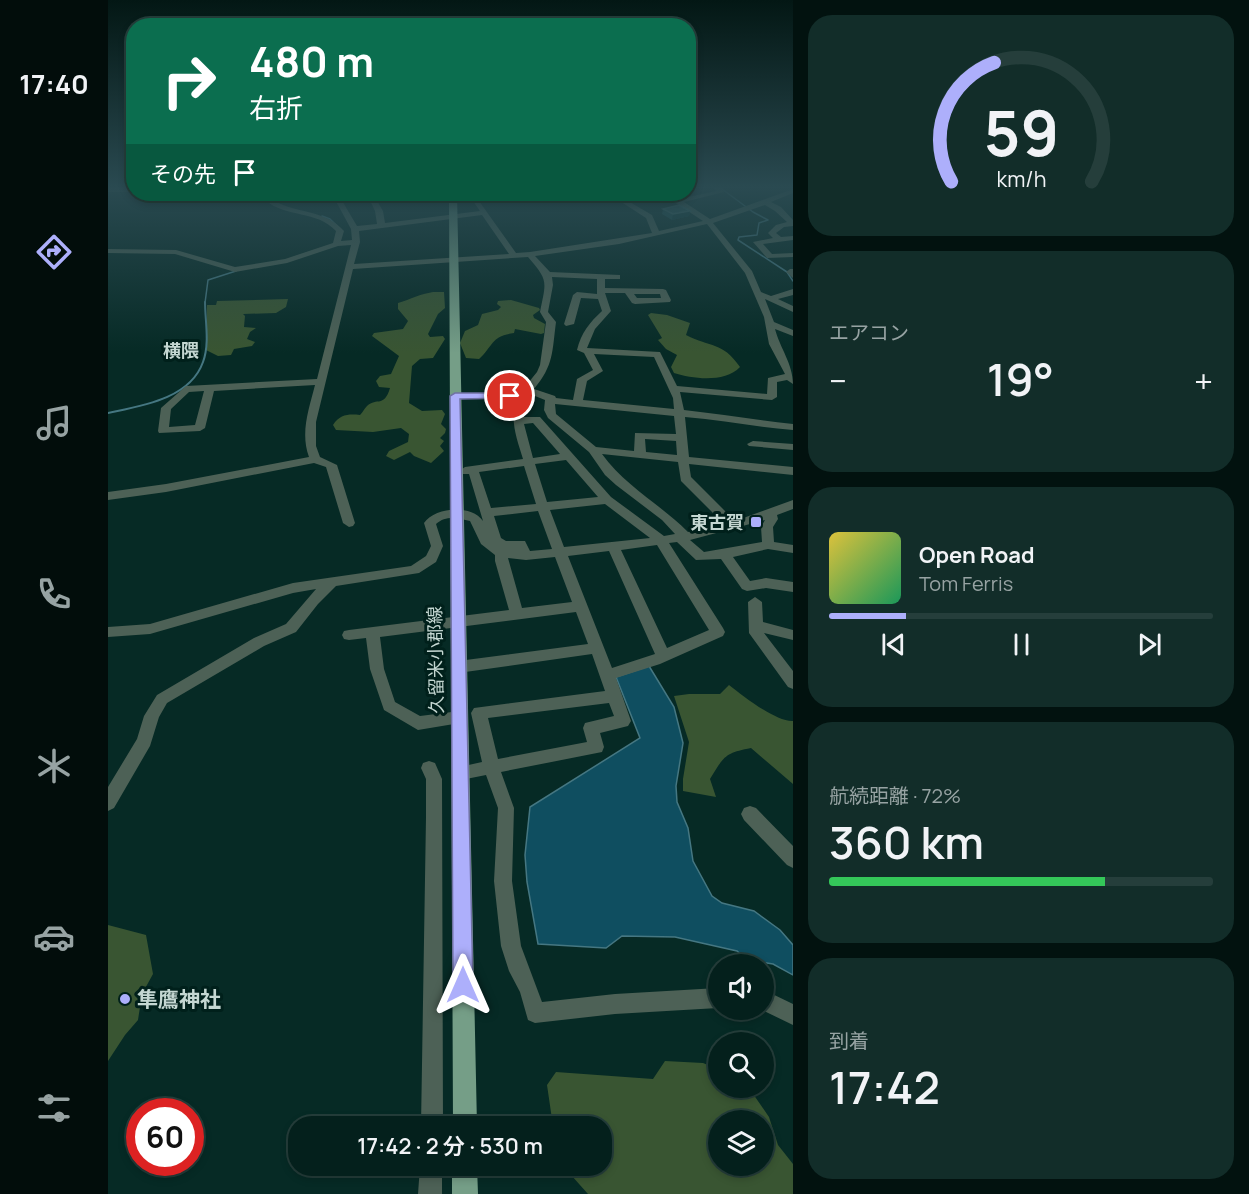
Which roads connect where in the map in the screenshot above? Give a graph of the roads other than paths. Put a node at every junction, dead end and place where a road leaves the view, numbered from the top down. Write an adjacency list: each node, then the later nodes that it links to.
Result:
1 (356, 242): 7 (street); 13 (street)
2 (454, 242): 12 (main road, 久留米小郡線)
3 (504, 242): 11 (street)
4 (613, 242): 10 (street)
5 (724, 242): 22 (street)
6 (764, 242): 9 (street)
7 (337, 244): 8 (street)
8 (108, 251)
9 (793, 255)
10 (531, 256): 11 (street); 15 (street)
11 (515, 257): 12 (street)
12 (454, 262): 13 (street); 36 (main road, 久留米小郡線)
13 (351, 267): 32 (street)
14 (793, 271): 16 (street)
15 (548, 274): 17 (street); 24 (street)
16 (793, 276)
17 (601, 277): 18 (street); 21 (street)
18 (617, 277)
19 (628, 291): 21 (street)
20 (793, 292): 22 (street)
21 (601, 294): 26 (street); 27 (street)
22 (764, 296): 23 (street); 25 (street)
23 (793, 309)
24 (551, 322): 26 (street); 35 (street)
25 (768, 323): 28 (street); 30 (street)
26 (569, 324): 27 (street)
27 (591, 325): 29 (street)
28 (793, 333)
29 (588, 351): 34 (street); 38 (street)
30 (788, 362): 31 (street)
31 (792, 379): 34 (street)
32 (321, 382): 33 (street); 48 (street)
33 (210, 388): 33 (street)
34 (675, 389): 39 (street)
35 (525, 393): 36 (street); 37 (street); 40 (street)
36 (455, 396): 53 (main road, 久留米小郡線)
37 (550, 401): 38 (street); 45 (street)
38 (577, 404): 39 (street)
39 (678, 413): 41 (street); 42 (street)
40 (520, 421): 47 (street); 50 (street)
41 (793, 427)
42 (681, 438): 46 (street); 49 (street)
43 (753, 444): 44 (street)
44 (793, 447)
45 (592, 450): 46 (street); 64 (street)
46 (640, 453): 49 (street)
47 (568, 456): 50 (street); 55 (street)
48 (315, 459): 54 (street); 62 (street)
49 (683, 460): 52 (street); 63 (street)
50 (528, 461): 51 (street); 57 (street)
51 (473, 470): 53 (street); 58 (street)
52 (793, 471)
53 (457, 472): 60 (main road, 久留米小郡線)
54 (108, 496)
55 (607, 501): 57 (street); 65 (street)
56 (793, 504): 59 (street)
57 (543, 508): 58 (street); 70 (street)
58 (486, 513): 72 (street)
59 (774, 513): 61 (street); 63 (street); 67 (street)
60 (457, 514): 69 (street); 73 (street); 78 (main road, 久留米小郡線)
61 (793, 514)
62 (349, 523)
63 (732, 525): 64 (street)
64 (682, 536): 65 (street); 71 (street)
65 (660, 539): 66 (street); 85 (street)
66 (612, 545): 70 (street); 85 (street)
67 (768, 545): 68 (street); 71 (street)
68 (793, 549)
69 (502, 552): 72 (street); 77 (street)
70 (561, 552): 72 (street); 76 (street)
71 (724, 554): 74 (street)
72 (526, 556)
73 (332, 583): 80 (street); 94 (street)
74 (793, 587)
75 (754, 602): 79 (street)
76 (582, 606): 77 (street); 84 (street)
77 (517, 615): 78 (street)
78 (459, 622): 81 (street); 86 (main road, 久留米小郡線)
79 (755, 625): 83 (street); 88 (street)
80 (108, 632)
81 (372, 632): 82 (street); 90 (street)
82 (349, 635)
83 (793, 635)
84 (597, 648): 86 (street); 87 (street)
85 (663, 655): 87 (street)
86 (459, 667): 90 (main road, 久留米小郡線)
87 (607, 675): 89 (street)
88 (793, 682)
89 (614, 696): 92 (street); 92 (street)
90 (460, 717): 93 (main road, 久留米小郡線)
91 (429, 768): 100 (street)
92 (492, 769): 93 (street); 97 (street)
93 (461, 773): 101 (main road, 久留米小郡線)
94 (108, 803)
95 (750, 814): 96 (street)
96 (793, 858)
97 (708, 999)
98 (774, 1005): 99 (street)
99 (793, 1014)
100 (432, 1116)
101 (465, 1116)
102 (431, 1176): 104 (street)
103 (465, 1176): 105 (main road)
104 (430, 1194)
105 (465, 1194)

